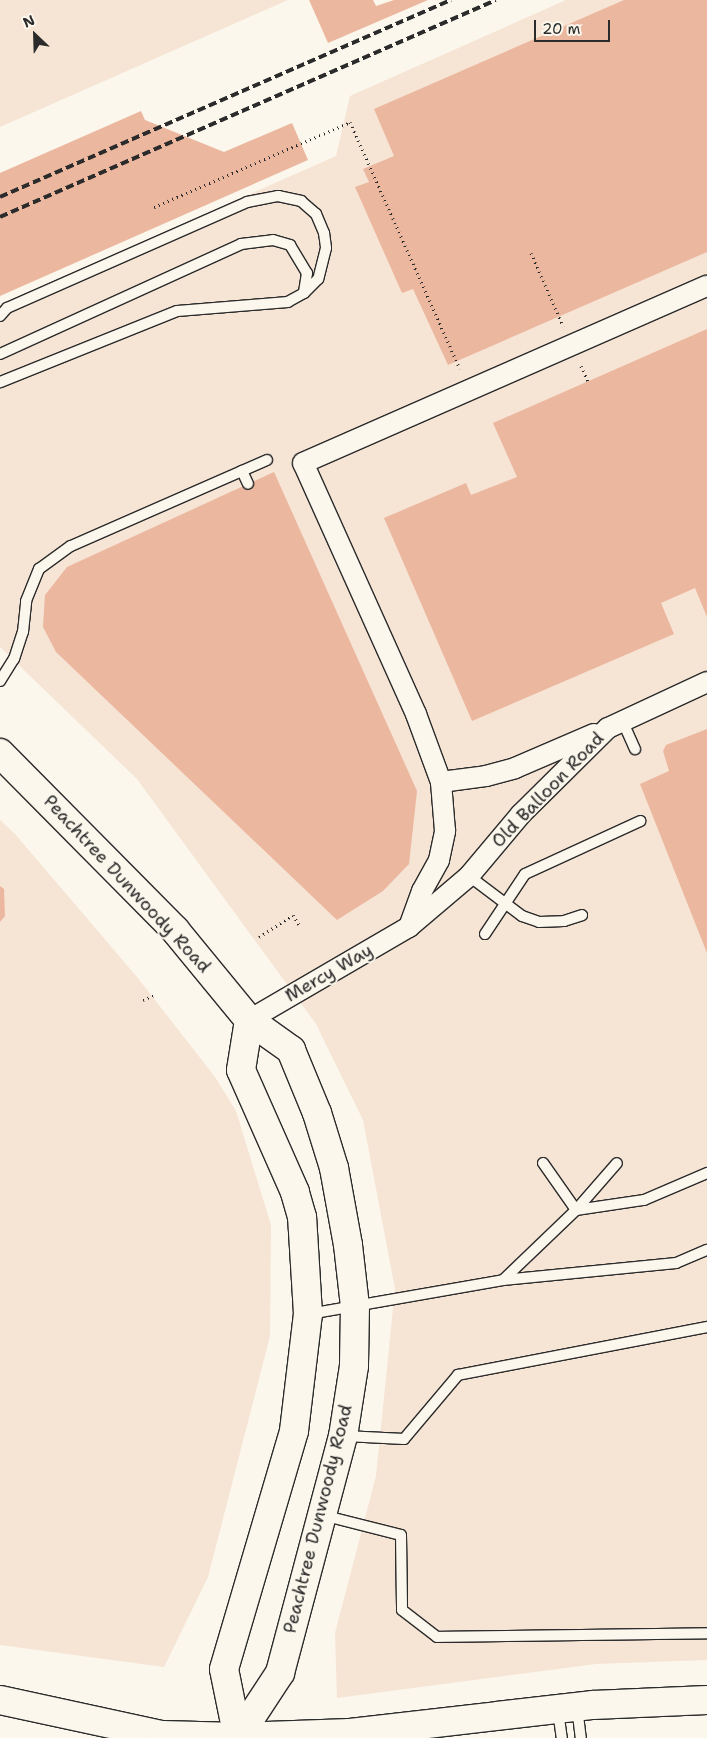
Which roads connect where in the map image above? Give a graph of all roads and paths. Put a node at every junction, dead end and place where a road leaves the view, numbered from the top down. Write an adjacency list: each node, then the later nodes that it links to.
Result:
1 (154, 206): 10 (path)
2 (531, 253): 6 (path)
3 (707, 286): 6 (street)
4 (304, 294): 5 (lane); 7 (lane); 9 (lane)
5 (0, 316)
6 (572, 346): 8 (path); 10 (street)
7 (0, 354)
8 (588, 381)
9 (0, 382)
10 (469, 390): 19 (street)
11 (267, 460): 12 (lane)
12 (242, 471): 13 (lane); 14 (lane)
13 (248, 484)
14 (0, 681)
15 (707, 682): 16 (street, Old Balloon Road)
16 (615, 724): 17 (lane); 19 (street); 21 (street, Old Balloon Road)
17 (635, 749)
18 (0, 753): 30 (main road, Peachtree Dunwoody Road)
19 (441, 782): 25 (street)
20 (640, 821): 22 (lane)
21 (469, 876): 22 (lane); 25 (street, Old Balloon Road)
22 (504, 903): 23 (lane); 26 (lane)
23 (582, 915)
24 (300, 926): 27 (path)
25 (409, 927): 30 (street, Mercy Way)
26 (485, 934)
27 (259, 938)
28 (154, 995): 29 (path)
29 (143, 1000)
30 (249, 1020): 37 (main road, Peachtree Dunwoody Road); 38 (main road)
31 (543, 1163): 34 (lane)
32 (617, 1163): 34 (lane)
33 (707, 1173): 34 (lane)
34 (576, 1210): 36 (lane)
35 (707, 1250): 36 (lane)
36 (503, 1280): 37 (lane)
37 (355, 1306): 38 (lane); 40 (main road, Peachtree Dunwoody Road)
38 (308, 1314): 46 (main road)
39 (707, 1327): 40 (lane)
40 (343, 1436): 41 (main road, Peachtree Dunwoody Road)
41 (321, 1515): 42 (lane); 46 (main road, Peachtree Dunwoody Road)
42 (707, 1633)
43 (0, 1700): 46 (main road)
44 (707, 1700): 45 (main road)
45 (567, 1708): 46 (main road); 47 (lane); 48 (lane)
46 (238, 1738)
47 (562, 1738)
48 (581, 1738)

